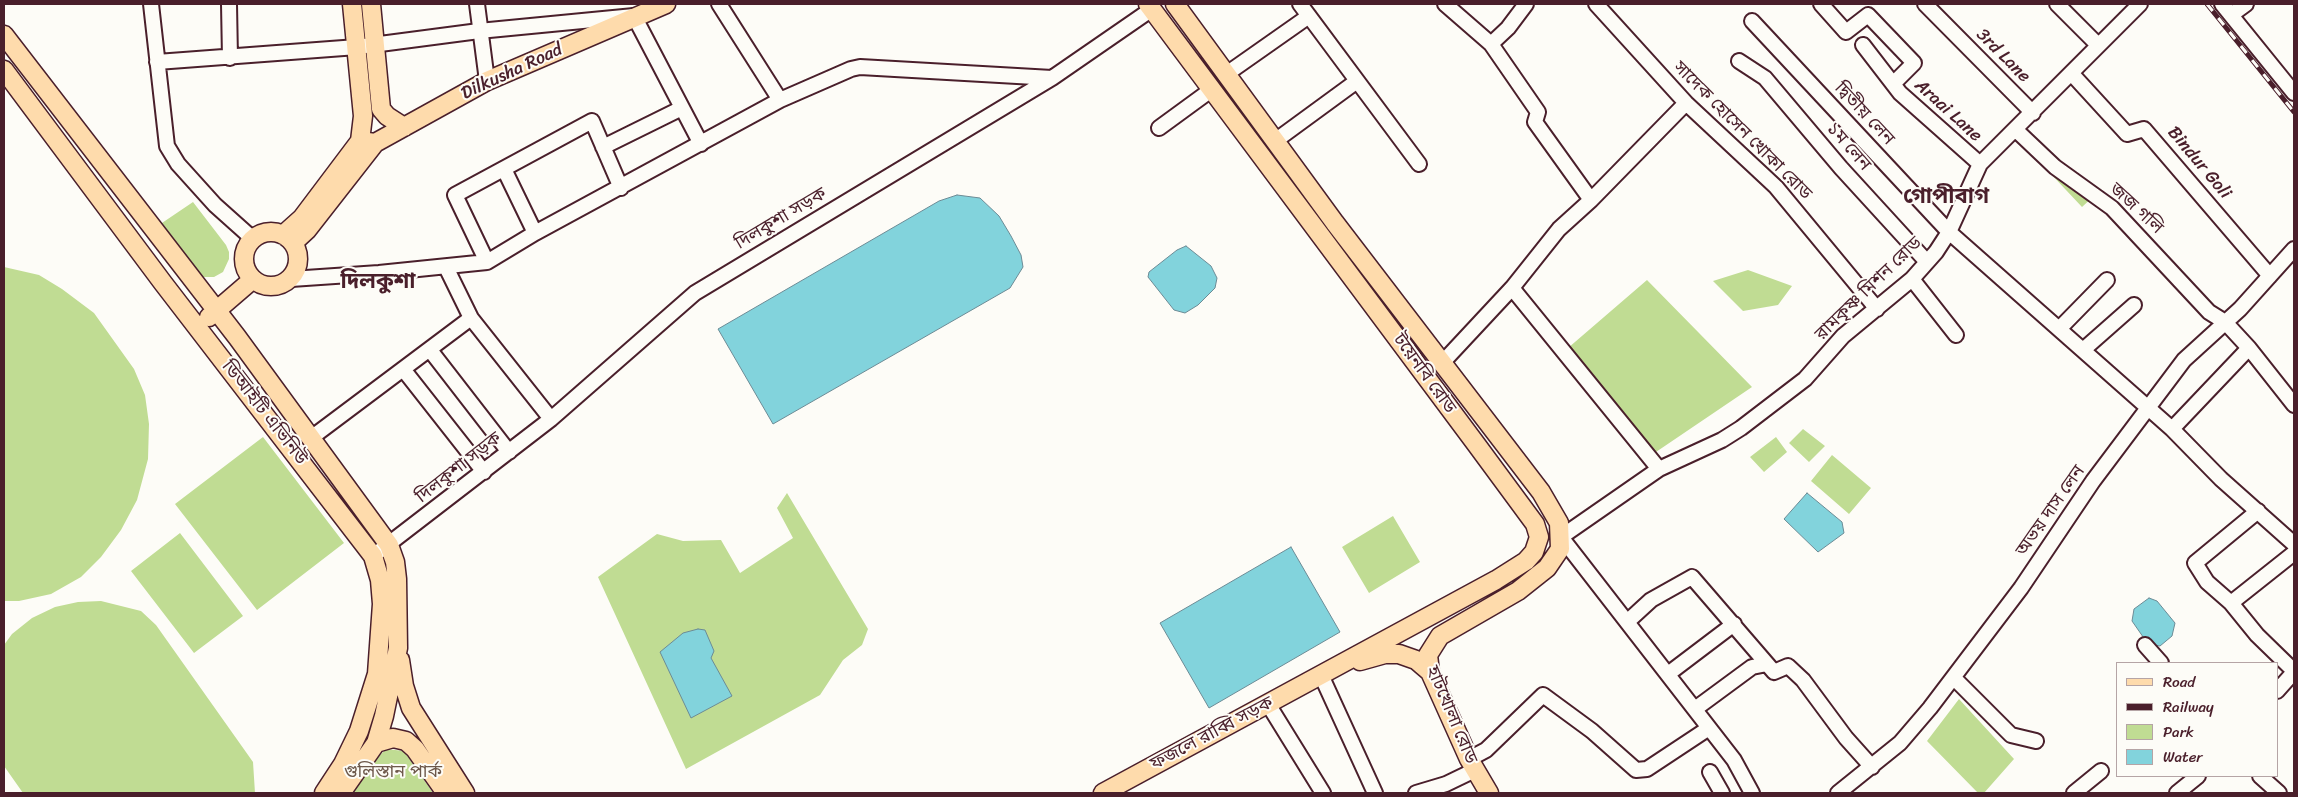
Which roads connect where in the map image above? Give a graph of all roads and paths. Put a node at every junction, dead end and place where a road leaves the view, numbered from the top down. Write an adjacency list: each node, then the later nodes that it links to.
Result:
1 (151, 4): 33 (street)
2 (229, 4): 31 (street)
3 (352, 4): 30 (main road)
4 (371, 4): 27 (main road)
5 (477, 4): 24 (street)
6 (666, 4): 21 (main road, Dilkusha Road)
7 (719, 4): 43 (street)
8 (1175, 4): 36 (main road, টয়েনবি রোড)
9 (1300, 4): 22 (street)
10 (1445, 4): 26 (street)
11 (1526, 4): 26 (street)
12 (1596, 4): 44 (street, সাদেক হোসেন খোকা রোড)
13 (1821, 4): 40 (street)
14 (1925, 4): 46 (street, 3rd Lane)
15 (2057, 4): 29 (street)
16 (2140, 4): 29 (street, রামকৃষ্ণ মিশন রোড)
17 (2222, 4): 20 (street)
18 (2246, 4): 20 (street)
19 (1150, 6): 37 (street, দিলকুশা সড়ক); 41 (main road, টয়েনবি রোড)
20 (2231, 15): 42 (street)
21 (634, 16): 24 (street); 38 (main road, Dilkusha Road); 45 (street)
22 (1309, 16): 36 (street); 39 (street)
23 (1752, 21): 59 (street, দ্বিতীয় লেন)
24 (479, 31): 27 (street); 38 (street)
25 (4, 35): 75 (main road, ডিআইটি এভিনিউ)
26 (1491, 44): 58 (street)
27 (376, 45): 30 (street); 47 (main road)
28 (1863, 45): 40 (street, Araai Lane)
29 (2098, 46): 35 (street, রামকৃষ্ণ মিশন রোড)
30 (357, 47): 31 (street); 51 (main road)
31 (230, 58): 33 (street)
32 (1739, 61): 65 (street, ১ম লেন)
33 (157, 62): 61 (street)
34 (4, 70): 78 (main road, ডিআইটি এভিনিউ)
35 (2072, 74): 46 (street, রামকৃষ্ণ মিশন রোড); 67 (street, Bindur Goli)
36 (1226, 75): 50 (main road, টয়েনবি রোড)
37 (1052, 78): 43 (street); 90 (street, দিলকুশা সড়ক)
38 (487, 81): 47 (main road, Dilkusha Road)
39 (1357, 81): 50 (street); 54 (street)
40 (1893, 84): 55 (street, Araai Lane)
41 (1211, 90): 48 (street); 107 (main road, টয়েনবি রোড)
42 (2294, 93)
43 (780, 100): 52 (street)
44 (1686, 103): 58 (street); 74 (street, সাদেক হোসেন খোকা রোড)
45 (682, 108): 52 (street); 53 (street)
46 (2033, 113): 49 (street, রামকৃষ্ণ মিশন রোড)
47 (404, 127): 51 (main road, Dilkusha Road)
48 (1158, 128)
49 (2016, 130): 55 (street, রামকৃষ্ণ মিশন রোড); 77 (street, জজ গলি)
50 (1275, 141): 86 (main road, টয়েনবি রোড)
51 (368, 142): 62 (main road, Dilkusha Road)
52 (700, 144): 57 (street)
53 (603, 147): 56 (street); 57 (street)
54 (1419, 164)
55 (1980, 164): 59 (street, রামকৃষ্ণ মিশন রোড)
56 (504, 169): 60 (street); 64 (street)
57 (622, 188): 60 (street)
58 (1591, 200): 72 (street)
59 (1949, 232): 65 (street, রামকৃষ্ণ মিশন রোড); 79 (street, দ্বিতীয় লেন)
60 (535, 233): 64 (street)
61 (253, 239): 62 (main road); 70 (main road)
62 (288, 239): 68 (main road)
63 (2294, 249): 67 (street, অভয় দাস লেন)
64 (487, 262): 66 (street)
65 (1927, 262): 69 (street, রামকৃষ্ণ মিশন রোড)
66 (446, 267): 68 (street); 76 (street)
67 (2270, 276): 77 (street, অভয় দাস লেন)
68 (291, 279): 70 (main road)
69 (1912, 279): 74 (street, রামকৃষ্ণ মিশন রোড); 80 (street)
70 (252, 280): 75 (main road)
71 (2107, 280): 79 (street)
72 (1512, 288): 86 (street); 94 (street)
73 (2134, 305): 84 (street)
74 (1877, 309): 94 (street, রামকৃষ্ণ মিশন রোড)
75 (217, 311): 78 (main road); 81 (main road, ডিআইটি এভিনিউ)
76 (471, 318): 83 (street); 90 (street)
77 (2225, 322): 82 (street, জজ গলি); 89 (street, অভয় দাস লেন)
78 (197, 326): 85 (main road, ডিআইটি এভিনিউ)
79 (2059, 329): 84 (street)
80 (1956, 335)
81 (236, 337): 85 (main road); 92 (main road, ডিআইটি এভিনিউ)
82 (2249, 348): 88 (street, জজ গলি); 91 (street)
83 (430, 350): 87 (street); 93 (street)
84 (2083, 350): 89 (street)
85 (217, 352): 103 (main road, ডিআইটি এভিনিউ)
86 (1443, 362): 98 (main road, টয়েনবি রোড)
87 (403, 369): 92 (street); 95 (street)
88 (2294, 405)
89 (2147, 407): 91 (street); 119 (street, অভয় দাস লেন)
90 (551, 420): 93 (street, দিলকুশা সড়ক)
91 (2172, 429): 97 (street)
92 (310, 438): 101 (main road, ডিআইটি এভিনিউ)
93 (509, 452): 95 (street, দিলকুশা সড়ক)
94 (1659, 469): 96 (street, রামকৃষ্ণ মিশন রোড)
95 (484, 472): 101 (street, দিলকুশা সড়ক)
96 (1615, 500): 98 (street); 99 (street, রামকৃষ্ণ মিশন রোড)
97 (2258, 511): 100 (street); 106 (street)
98 (1554, 513): 99 (main road, টয়েনবি রোড)
99 (1561, 537): 108 (street); 110 (main road)
100 (2294, 544)
101 (389, 545): 103 (street, দিলকুশা সড়ক); 104 (main road, ডিআইটি এভিনিউ)
102 (2294, 553): 106 (street)
103 (373, 556): 105 (main road, ডিআইটি এভিনিউ)
104 (397, 579): 105 (main road); 112 (main road, ডিআইটি এভিনিউ)
105 (380, 580): 133 (main road, ডিআইটি এভিনিউ)
106 (2231, 603): 115 (street)
107 (1432, 615): 110 (main road); 118 (main road, টয়েনবি রোড)
108 (1627, 622): 109 (street); 117 (street)
109 (1734, 624): 114 (street); 117 (street)
110 (1440, 636): 116 (main road, হাটখোলা রোড)
111 (2145, 645): 113 (street)
112 (398, 648): 125 (main road, ডিআইটি এভিনিউ); 136 (main road)
113 (2160, 662)
114 (1767, 664): 122 (street); 127 (street)
115 (2294, 671): 120 (street)
116 (1430, 672): 118 (main road); 126 (main road, হাটখোলা রোড)
117 (1668, 674): 122 (street)
118 (1321, 675): 121 (main road, ফজলে রাব্বি সড়ক); 138 (street)
119 (1954, 678): 124 (street); 127 (street, অভয় দাস লেন)
120 (2278, 690)
121 (1268, 704): 132 (main road, ফজলে রাব্বি সড়ক); 137 (street)
122 (1695, 709): 123 (street)
123 (1709, 728): 126 (street); 142 (street)
124 (2036, 741)
125 (376, 742): 134 (main road, ডিআইটি এভিনিউ); 135 (main road)
126 (1472, 764): 139 (street); 140 (main road, হাটখোলা রোড)
127 (1872, 767): 143 (street, অভয় দাস লেন)
128 (2101, 771): 144 (street)
129 (1710, 772): 141 (street)
130 (2197, 777): 145 (street)
131 (2261, 777): 146 (street)
132 (1110, 791)
133 (324, 793)
134 (341, 793)
135 (446, 793)
136 (465, 793)
137 (1323, 793)
138 (1375, 793)
139 (1416, 793)
140 (1488, 793)
141 (1722, 793)
142 (1752, 793)
143 (1838, 793)
144 (2074, 793)
145 (2177, 793)
146 (2278, 793)

